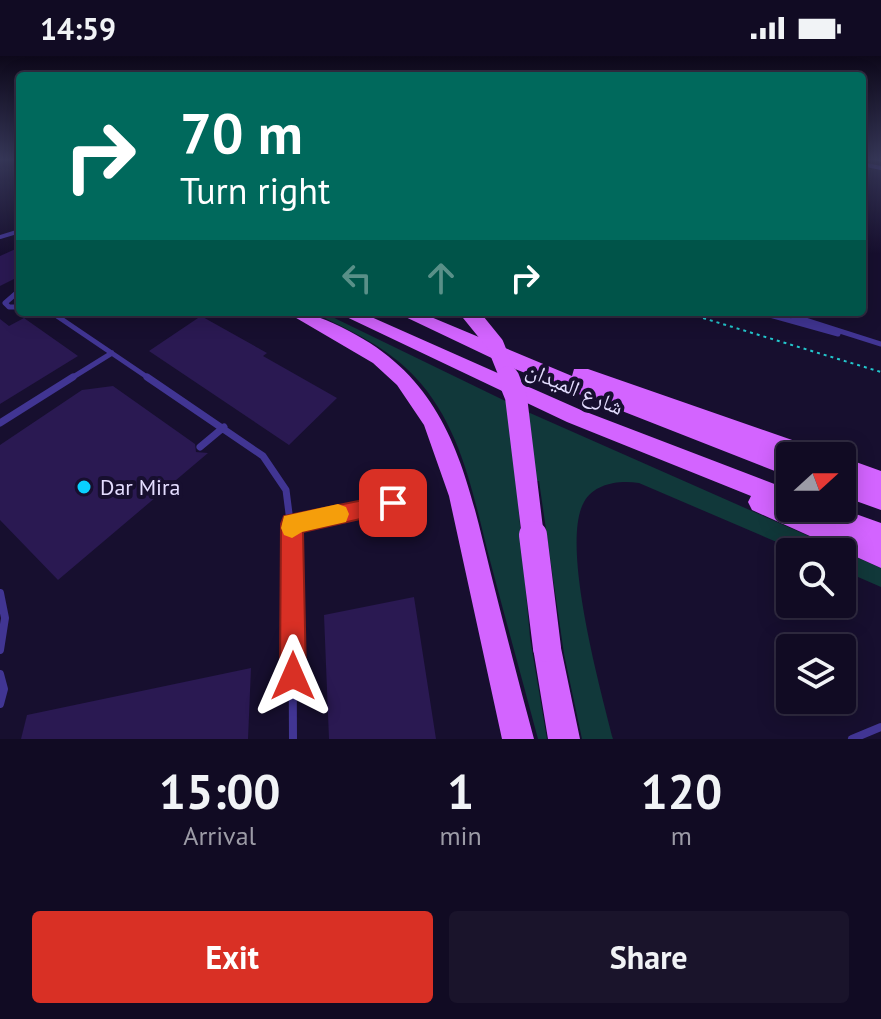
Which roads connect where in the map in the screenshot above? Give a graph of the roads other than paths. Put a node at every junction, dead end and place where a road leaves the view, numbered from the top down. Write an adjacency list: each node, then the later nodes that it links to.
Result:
1 (55, 316): 10 (lane)
2 (303, 316): 32 (main road)
3 (354, 316): 16 (main road, شارع الميدان)
4 (413, 316): 11 (main road, شارع الميدان)
5 (472, 316): 33 (main road, bridge)
6 (775, 316): 8 (lane)
7 (792, 316): 8 (lane)
8 (854, 336): 9 (lane)
9 (881, 344)
10 (112, 353): 12 (lane); 13 (lane)
11 (522, 364): 14 (main road); 17 (main road, شارع الميدان)
12 (0, 422)
13 (224, 427): 15 (lane); 23 (lane)
14 (776, 444)
15 (200, 447)
16 (653, 448): 19 (main road, شارع الميدان); 25 (main road)
17 (776, 462)
18 (862, 476): 20 (main road)
19 (776, 496)
20 (881, 499)
21 (393, 503): 23 (lane)
22 (846, 522): 24 (main road)
23 (292, 524): 31 (lane)
24 (881, 535)
25 (881, 556)
26 (0, 593): 27 (lane)
27 (0, 650)
28 (0, 674): 29 (lane)
29 (0, 704)
30 (881, 727): 34 (lane)
31 (293, 739)
32 (518, 739)
33 (564, 739)
34 (852, 739)

